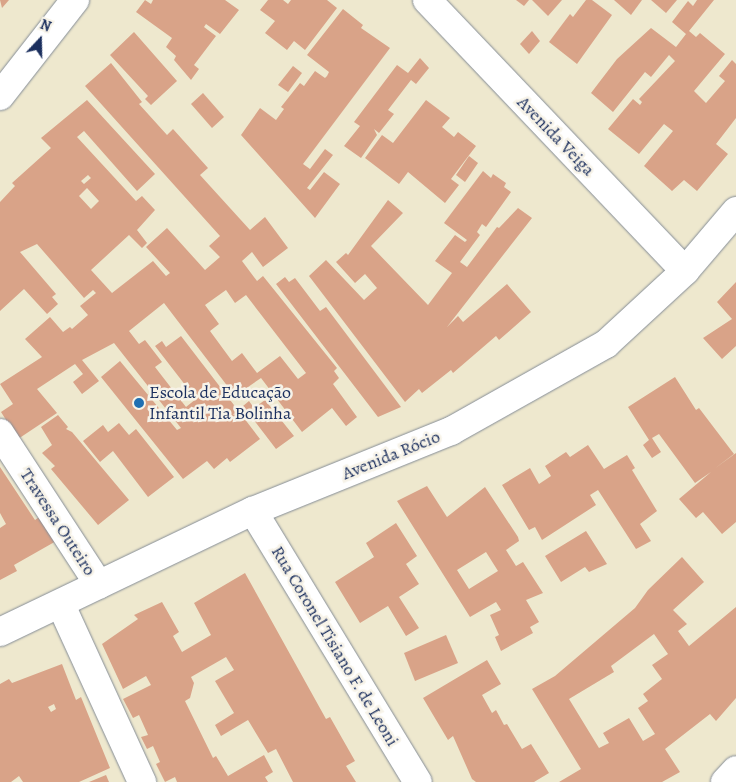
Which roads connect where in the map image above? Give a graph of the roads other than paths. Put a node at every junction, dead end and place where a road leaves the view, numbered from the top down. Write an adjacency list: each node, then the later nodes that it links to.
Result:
1 (75, 0): 3 (street)
2 (427, 0): 5 (street, Avenida Veiga)
3 (0, 96)
4 (736, 211): 5 (street, Avenida Rócio)
5 (686, 271): 7 (street, Avenida Rócio)
6 (0, 434): 8 (street, Travessa Outeiro)
7 (253, 511): 8 (street, Avenida Rócio); 13 (street, Rua Coronel Tisiano F. de Leoni)
8 (99, 585): 9 (street, Avenida Rócio)
9 (61, 605): 10 (street, Avenida Rócio); 12 (street)
10 (0, 632)
11 (736, 770): 14 (street)
12 (142, 782)
13 (418, 782)
14 (725, 782)

